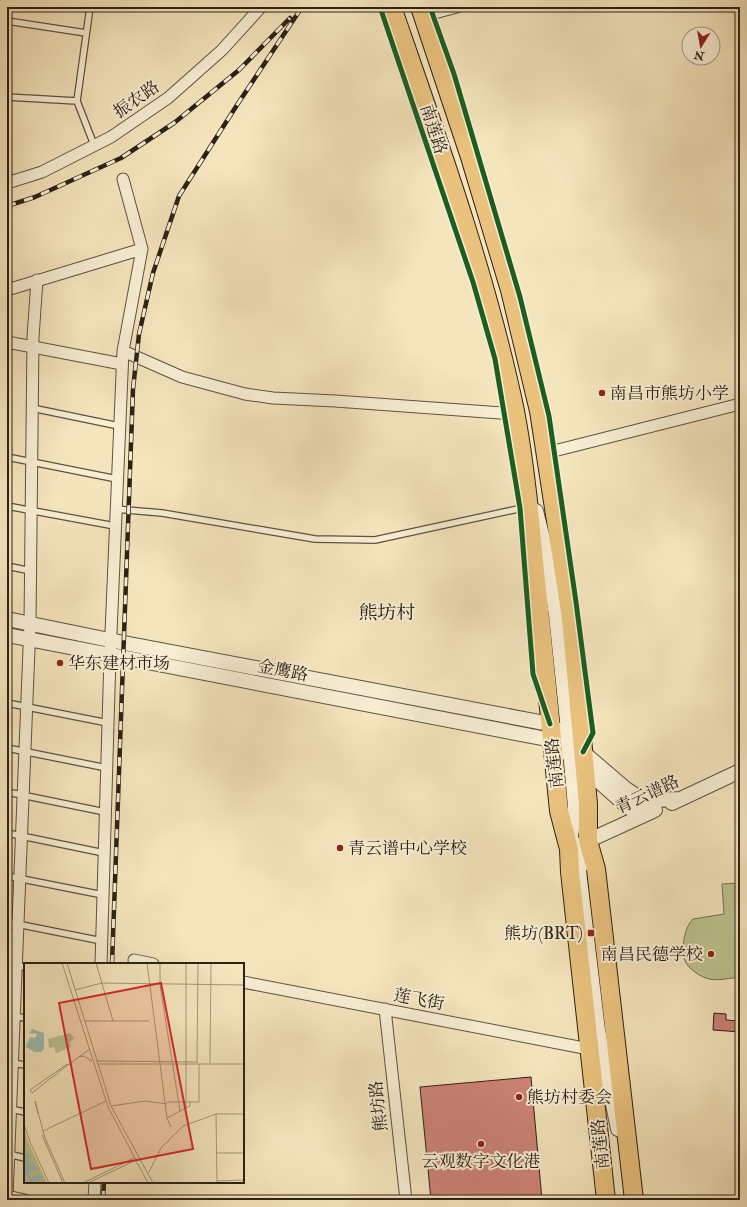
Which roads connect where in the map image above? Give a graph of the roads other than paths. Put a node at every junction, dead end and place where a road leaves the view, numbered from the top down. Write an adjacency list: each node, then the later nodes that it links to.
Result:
1 (90, 7): 7 (lane)
2 (261, 7): 10 (street, 振农路)
3 (392, 7): 22 (highway, 南莲路)
4 (457, 7): 5 (street)
5 (422, 11): 25 (highway, 南莲路)
6 (7, 21): 7 (lane)
7 (86, 33): 9 (lane)
8 (7, 97): 9 (lane)
9 (77, 101): 10 (lane)
10 (94, 145): 12 (street, 振农路)
11 (123, 179): 13 (street)
12 (7, 183)
13 (142, 249): 14 (street); 18 (street)
14 (37, 280): 15 (street); 17 (street)
15 (7, 290)
16 (7, 342): 17 (street)
17 (33, 347): 19 (street); 21 (street)
18 (123, 351): 19 (street); 22 (street)
19 (122, 364): 23 (street)
20 (740, 404): 25 (street)
21 (32, 408): 23 (lane); 27 (street)
22 (515, 414): 24 (highway, 南莲路)
23 (119, 426): 28 (street)
24 (521, 453): 30 (highway, 南莲路); 45 (street)
25 (546, 453): 48 (highway, 南莲路)
26 (7, 457): 27 (lane)
27 (32, 462): 28 (lane); 32 (street)
28 (117, 479): 31 (street)
29 (7, 506): 32 (lane)
30 (529, 507): 31 (lane); 45 (highway, 南莲路)
31 (116, 509): 33 (street)
32 (31, 510): 33 (lane); 35 (street)
33 (115, 526): 40 (street)
34 (7, 566): 35 (lane)
35 (31, 571): 37 (street)
36 (7, 619): 37 (street, 金鹰路)
37 (30, 624): 39 (street); 40 (street, 金鹰路)
38 (7, 635): 39 (street, 金鹰路)
39 (30, 639): 41 (street, 金鹰路); 43 (street)
40 (111, 640): 41 (street); 45 (street, 金鹰路)
41 (110, 656): 44 (street); 45 (street, 金鹰路)
42 (7, 703): 43 (lane)
43 (27, 707): 44 (lane); 47 (street)
44 (108, 723): 49 (street)
45 (557, 735): 48 (street); 59 (highway, 南莲路)
46 (7, 748): 47 (lane)
47 (25, 752): 49 (lane); 52 (street)
48 (580, 759): 53 (street); 54 (street); 58 (highway, 南莲路); 59 (street)
49 (107, 768): 55 (street)
50 (740, 771): 53 (street, 青云谱路)
51 (7, 792): 52 (lane)
52 (23, 795): 55 (lane); 57 (street)
53 (680, 799): 54 (street, 青云谱路)
54 (655, 810): 58 (street, 青云谱路)
55 (105, 812): 60 (street)
56 (7, 833): 57 (lane)
57 (22, 836): 60 (lane); 62 (street)
58 (588, 841): 59 (street, 青云谱路); 86 (highway, 南莲路)
59 (569, 849): 73 (highway, 南莲路)
60 (104, 853): 63 (street)
61 (7, 876): 62 (lane)
62 (20, 879): 63 (lane); 64 (street)
63 (103, 895): 65 (street)
64 (12, 923): 65 (lane); 69 (street)
65 (102, 940): 67 (street)
66 (134, 960): 68 (street)
67 (101, 963)
68 (148, 963)
69 (16, 966): 72 (street)
70 (244, 982): 71 (street, 莲飞街)
71 (385, 1009): 73 (street, 莲飞街); 84 (street, 熊坊路)
72 (15, 1016): 74 (street)
73 (589, 1049): 85 (highway, 南莲路)
74 (10, 1062): 75 (lane); 76 (street)
75 (24, 1065)
76 (9, 1109): 77 (lane); 78 (street)
77 (24, 1112)
78 (8, 1154): 79 (lane); 81 (street)
79 (24, 1158)
80 (95, 1183): 83 (street)
81 (7, 1197): 82 (street)
82 (25, 1200)
83 (94, 1200)
84 (406, 1200)
85 (606, 1200)
86 (634, 1200)

